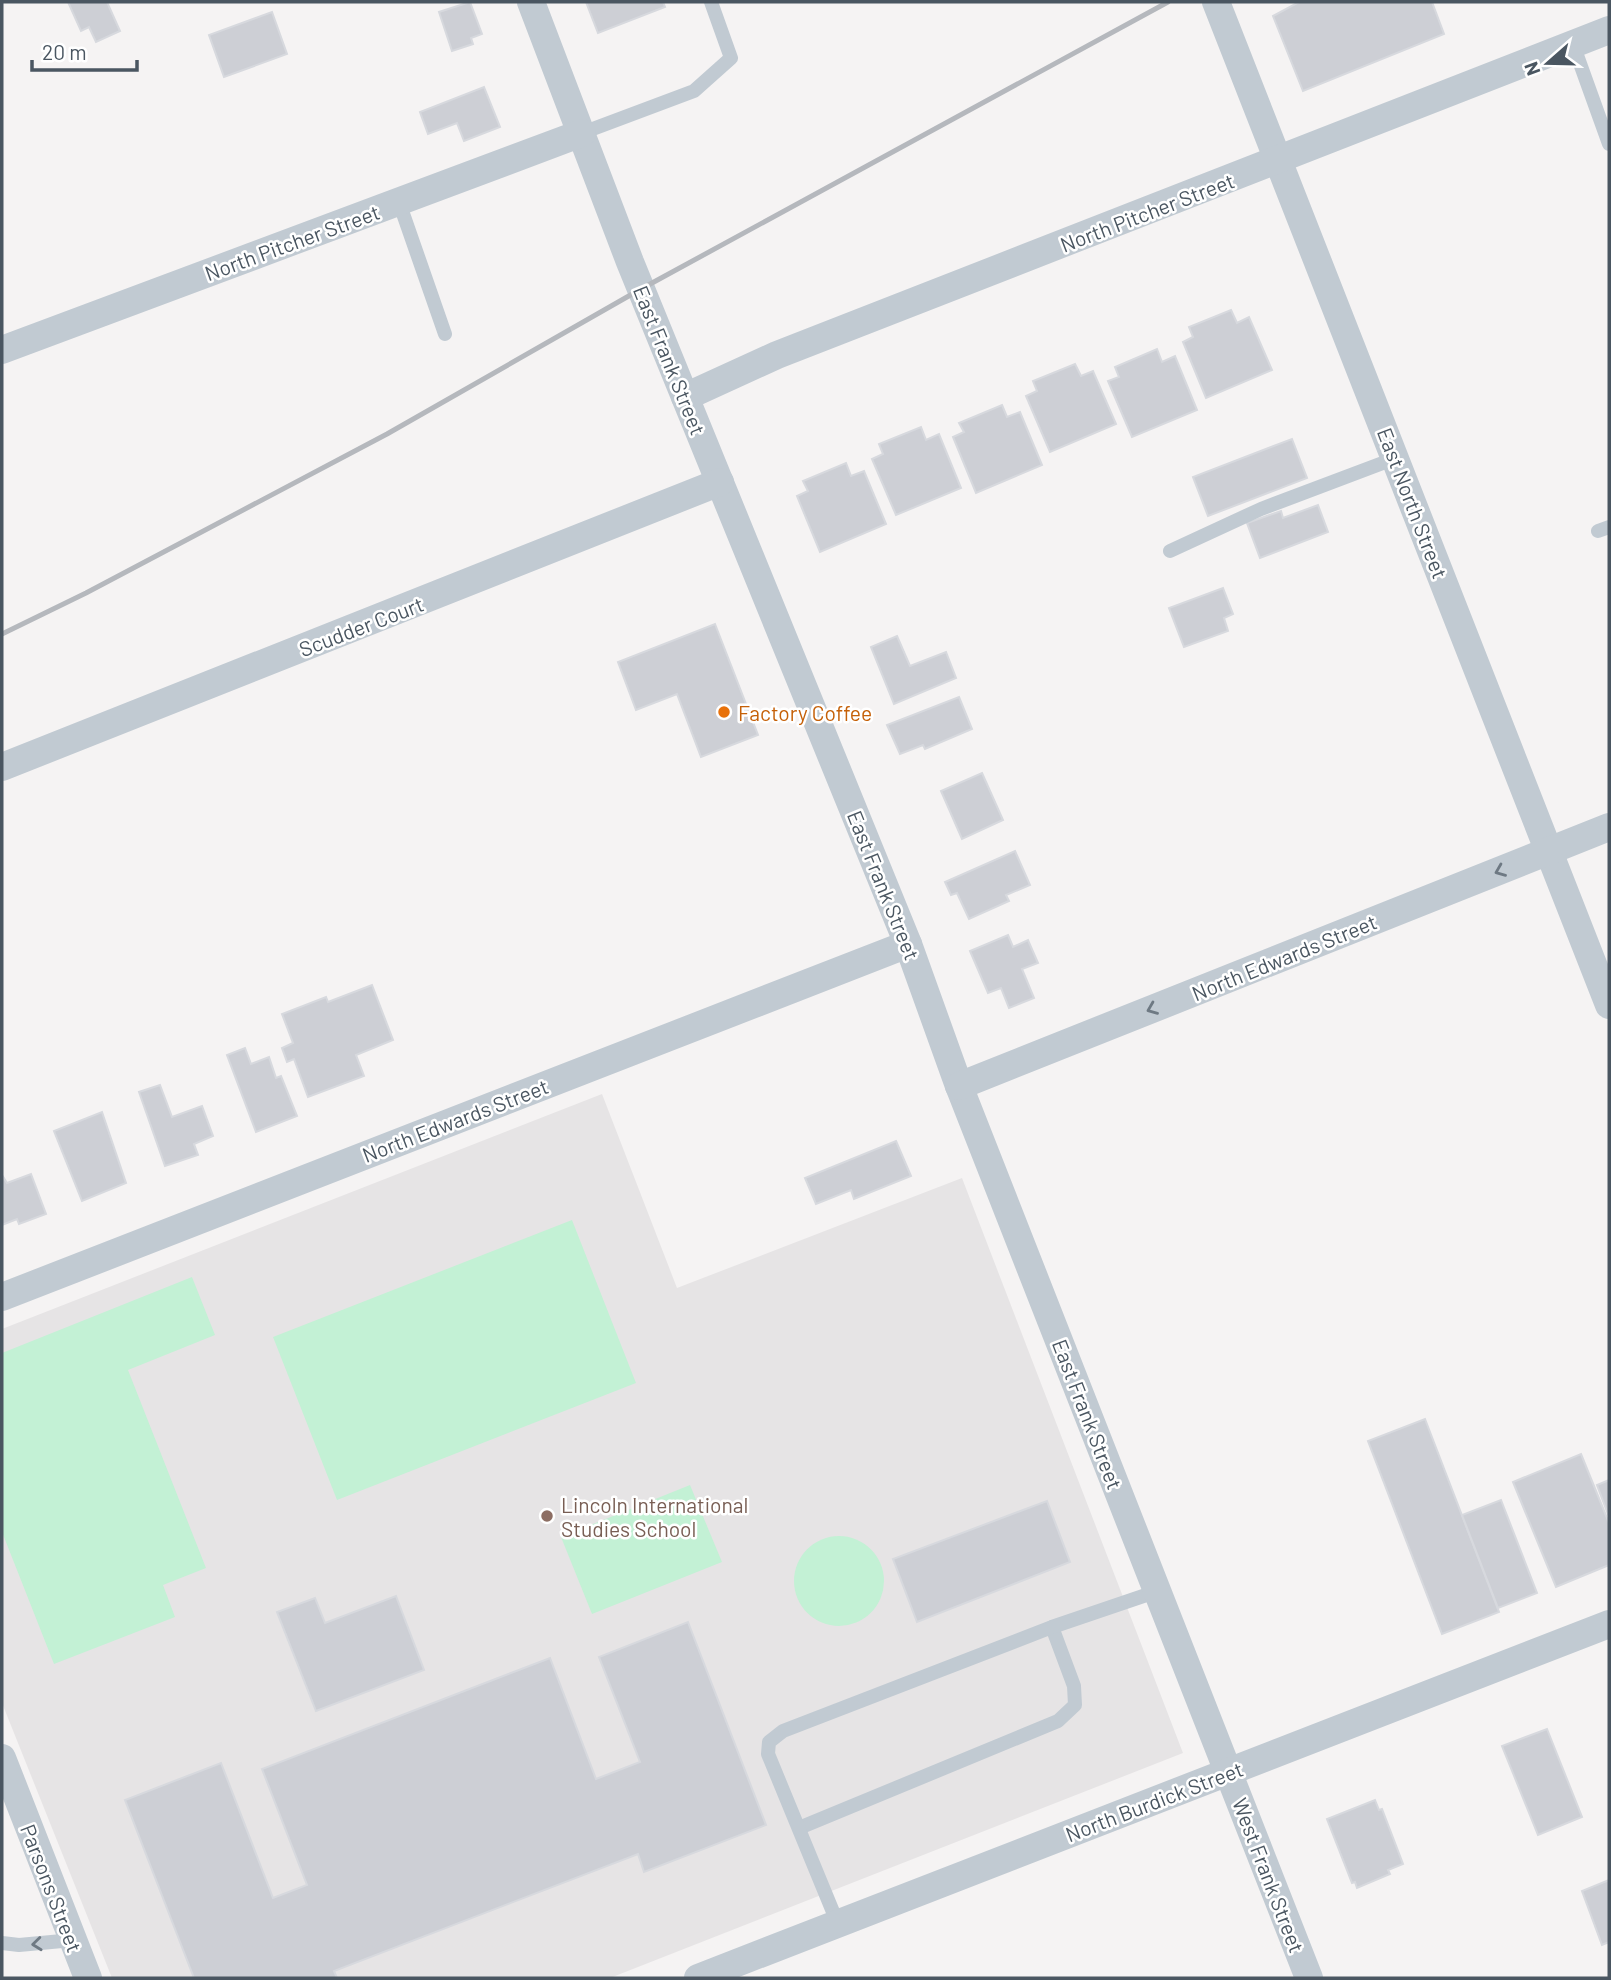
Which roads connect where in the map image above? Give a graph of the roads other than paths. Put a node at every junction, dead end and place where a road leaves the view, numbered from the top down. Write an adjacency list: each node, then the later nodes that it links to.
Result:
1 (531, 2): 6 (street, East Frank Street)
2 (711, 2): 6 (lane)
3 (1216, 2): 8 (street, East North Street)
4 (1609, 30): 5 (street, North Pitcher Street)
5 (1573, 44): 7 (lane); 8 (street, North Pitcher Street)
6 (582, 133): 9 (street, North Pitcher Street); 12 (street, East Frank Street)
7 (1609, 144)
8 (1280, 161): 12 (street, North Pitcher Street); 13 (street, East North Street)
9 (399, 202): 10 (lane); 11 (street, North Pitcher Street)
10 (445, 334)
11 (2, 350)
12 (685, 397): 14 (street, East Frank Street)
13 (1396, 458): 15 (lane); 18 (street, East North Street)
14 (720, 482): 16 (street, Scudder Court); 19 (street, East Frank Street)
15 (1170, 551)
16 (2, 767)
17 (1609, 827): 18 (street, North Edwards Street)
18 (1549, 851): 20 (street, East North Street); 21 (street, North Edwards Street, one-way to 21)
19 (908, 944): 21 (street, East Frank Street); 22 (street, North Edwards Street)
20 (1609, 1005)
21 (959, 1086): 23 (street, East Frank Street)
22 (2, 1297)
23 (1158, 1591): 25 (lane); 27 (street, East Frank Street)
24 (1609, 1624): 27 (street, North Burdick Street)
25 (1052, 1627): 28 (lane); 28 (lane)
26 (2, 1758): 30 (street, Parsons Street)
27 (1228, 1771): 29 (street, North Burdick Street); 34 (street, West Frank Street)
28 (799, 1828): 29 (lane)
29 (838, 1924): 33 (street, North Burdick Street)
30 (73, 1940): 31 (lane, one-way to 31); 32 (street, Parsons Street)
31 (2, 1942)
32 (88, 1978)
33 (698, 1978)
34 (1309, 1978)

